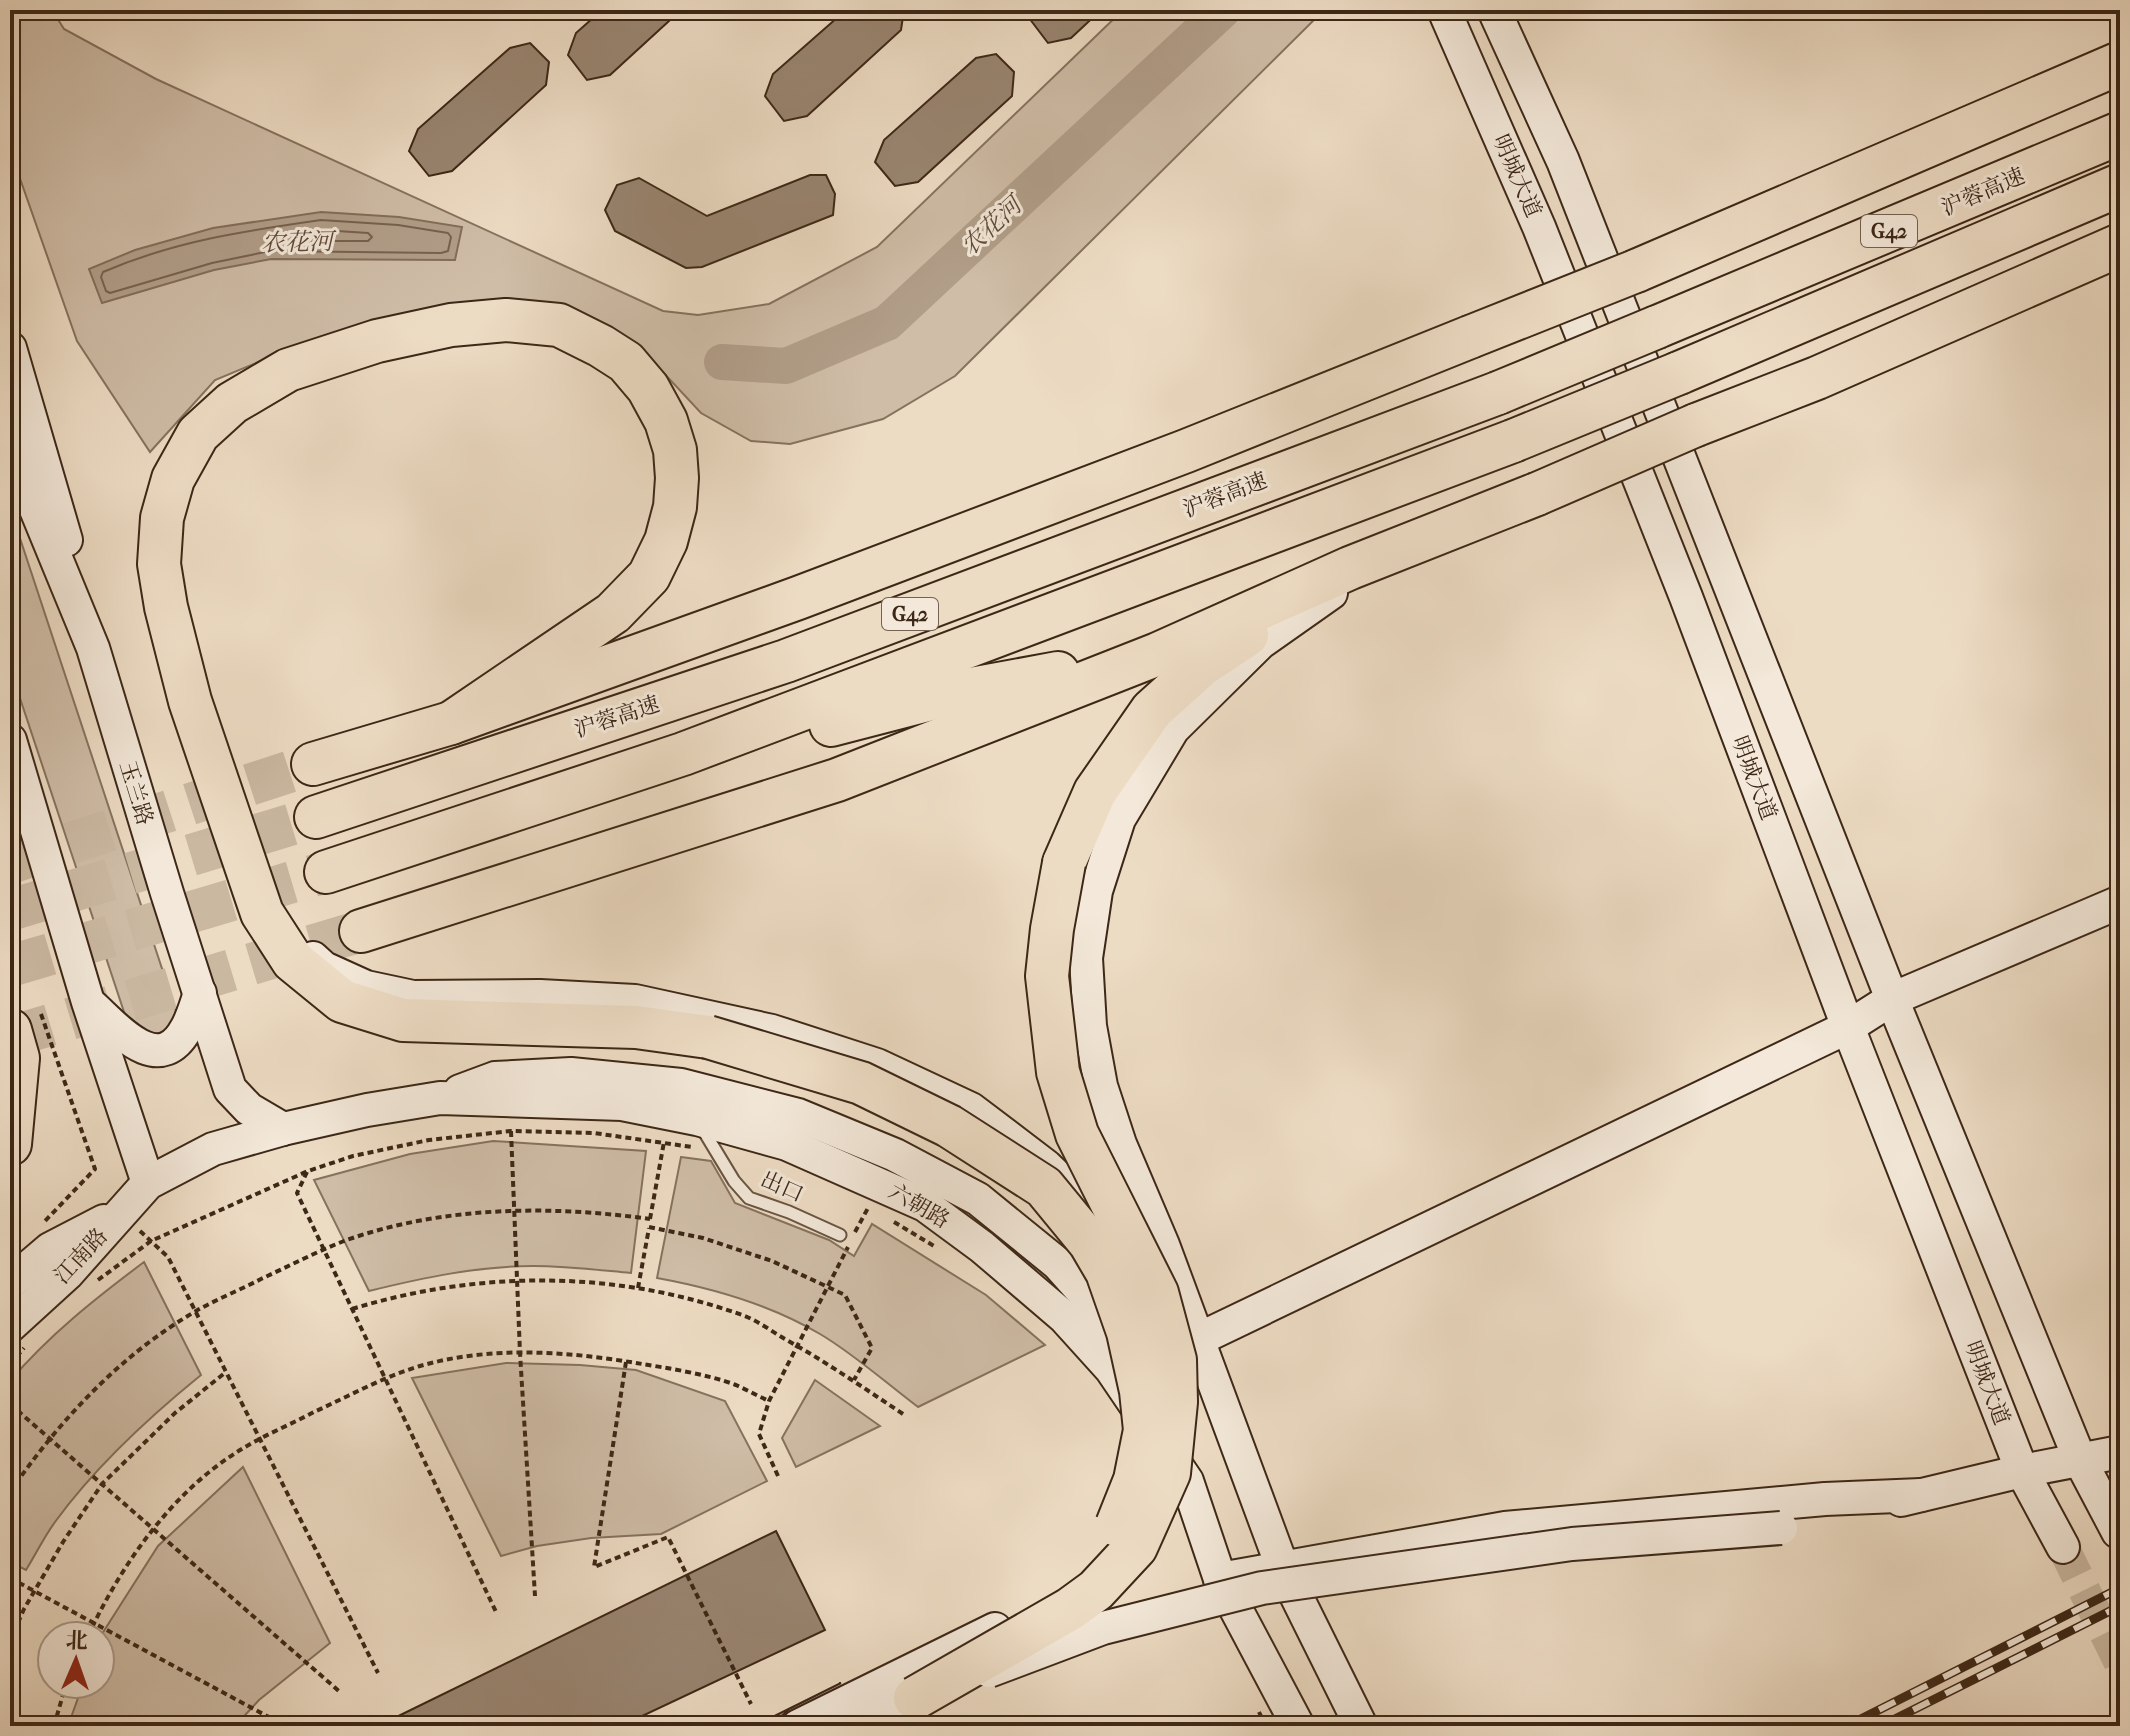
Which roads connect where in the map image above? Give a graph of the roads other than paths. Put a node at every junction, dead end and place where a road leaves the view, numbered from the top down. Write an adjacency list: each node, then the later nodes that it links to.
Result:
1 (1444, 10): 28 (street, 明城大道)
2 (1494, 10): 25 (street)
3 (2120, 63): 15 (highway, bridge)
4 (2120, 133): 19 (highway, 沪蓉高速 / G42, bridge)
5 (2120, 185): 17 (highway, G42, bridge)
6 (2120, 245): 9 (highway)
7 (2120, 274): 9 (highway)
8 (10, 348): 13 (street)
9 (1817, 378): 11 (highway, bridge)
10 (10, 439): 13 (street, 玉兰路)
11 (1529, 497): 12 (highway); 14 (highway)
12 (1331, 593): 38 (street); 50 (highway, bridge)
13 (93, 648): 24 (street, 玉兰路)
14 (1158, 654): 17 (highway); 23 (highway)
15 (451, 723): 18 (highway); 20 (highway)
16 (10, 740): 26 (street)
17 (683, 754): 21 (highway, G42)
18 (313, 764)
19 (316, 817)
20 (231, 824): 39 (highway, bridge); 44 (street)
21 (326, 872)
22 (2120, 902): 25 (street)
23 (361, 931)
24 (200, 993): 26 (street); 31 (street, 玉兰路)
25 (1892, 999): 28 (street); 41 (street)
26 (88, 1002): 33 (street)
27 (26, 1022): 32 (highway)
28 (1848, 1027): 38 (street); 42 (street, 明城大道)
29 (440, 1098): 30 (street, 六朝路); 31 (street, 六朝路); 39 (street, bridge)
30 (697, 1119): 35 (lane, 出口); 44 (street, 六朝路)
31 (283, 1129): 33 (street, 江南路)
32 (10, 1144)
33 (148, 1183): 34 (street, 江南路)
34 (121, 1212): 36 (street); 37 (street, 江南路)
35 (840, 1235)
36 (10, 1283)
37 (20, 1334)
38 (1199, 1339): 48 (street)
39 (1141, 1391): 43 (highway, bridge)
40 (2120, 1452): 41 (street)
41 (2080, 1460): 42 (street); 46 (street)
42 (2022, 1471): 45 (street); 47 (street, 明城大道)
43 (1135, 1480): 50 (highway, bridge); 51 (highway, bridge)
44 (1187, 1481): 49 (street, 六朝路)
45 (1921, 1495): 48 (street); 52 (street, bridge)
46 (2118, 1532)
47 (2063, 1547)
48 (1283, 1569): 49 (street); 56 (street)
49 (1220, 1579): 55 (street, 六朝路)
50 (1083, 1599): 51 (highway, bridge); 52 (highway, bridge)
51 (995, 1629): 53 (street)
52 (915, 1698): 54 (street)
53 (798, 1726)
54 (859, 1726)
55 (1298, 1726)
56 (1361, 1726)

